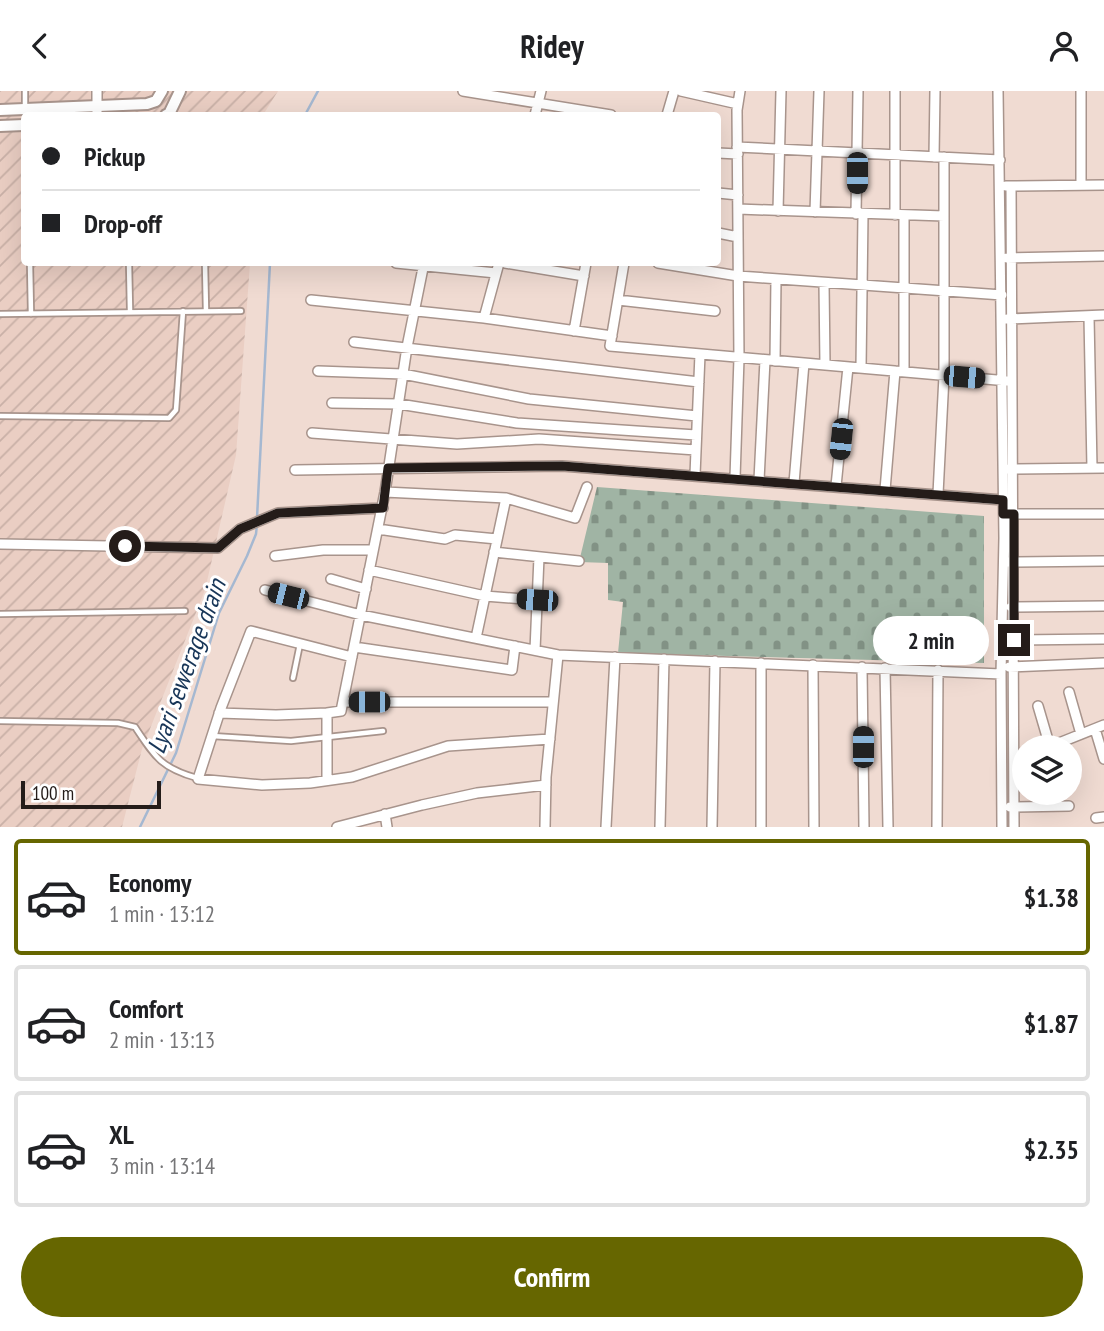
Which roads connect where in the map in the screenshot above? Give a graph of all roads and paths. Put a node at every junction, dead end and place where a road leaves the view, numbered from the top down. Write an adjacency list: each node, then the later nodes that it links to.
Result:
1 (25, 91): 19 (lane)
2 (97, 91): 21 (street)
3 (162, 91): 21 (street)
4 (180, 91): 22 (street)
5 (463, 91): 17 (street)
6 (541, 91): 17 (street)
7 (674, 91): 25 (street)
8 (681, 91): 18 (street)
9 (740, 91): 18 (street)
10 (781, 91): 28 (street)
11 (819, 91): 30 (street)
12 (858, 91): 32 (street)
13 (895, 91): 33 (street)
14 (935, 91): 34 (street)
15 (999, 91): 35 (street)
16 (1081, 91): 36 (street)
17 (538, 104): 23 (street); 24 (street)
18 (738, 104): 29 (street)
19 (25, 109): 20 (street); 21 (street)
20 (0, 110)
21 (97, 111)
22 (170, 112)
23 (536, 112)
24 (591, 112)
25 (668, 112)
26 (21, 125): 27 (street)
27 (0, 126)
28 (780, 149): 29 (street); 30 (street); 43 (street)
29 (738, 151): 31 (street); 41 (street)
30 (818, 151): 32 (street); 44 (street)
31 (721, 153)
32 (857, 153): 33 (street); 45 (street)
33 (895, 155): 34 (street); 46 (street)
34 (939, 157): 35 (street); 47 (street)
35 (1000, 160): 38 (street)
36 (1081, 185): 37 (street); 39 (street)
37 (1104, 185)
38 (1000, 186): 39 (street); 51 (street)
39 (1011, 186): 52 (street)
40 (721, 193): 41 (street)
41 (738, 195): 42 (street)
42 (738, 209): 43 (street); 49 (street)
43 (778, 211): 44 (street)
44 (815, 212): 45 (street)
45 (859, 214): 46 (street); 68 (street)
46 (900, 215): 47 (street); 69 (street)
47 (944, 216): 70 (street)
48 (721, 234): 49 (street)
49 (738, 237): 65 (street)
50 (1104, 256): 52 (street)
51 (1001, 258): 52 (street); 71 (street)
52 (1013, 258): 85 (street)
53 (30, 266): 81 (lane)
54 (129, 266): 74 (lane)
55 (205, 266): 77 (lane)
56 (424, 266): 79 (street)
57 (440, 266): 63 (street)
58 (498, 266): 63 (street)
59 (523, 266): 64 (street)
60 (586, 266): 64 (street)
61 (624, 266): 73 (street)
62 (676, 266): 65 (street)
63 (496, 273): 84 (street)
64 (584, 276): 87 (street)
65 (738, 276): 66 (street); 92 (street)
66 (776, 279): 67 (street); 94 (street)
67 (824, 283): 68 (street); 96 (street)
68 (862, 285): 69 (street); 98 (street)
69 (904, 288): 70 (street); 100 (street)
70 (943, 291): 71 (street); 102 (street)
71 (1002, 295): 86 (street)
72 (311, 300): 79 (street)
73 (618, 300): 75 (street); 88 (street)
74 (130, 310): 76 (lane); 81 (lane)
75 (715, 310)
76 (183, 311): 77 (lane); 109 (lane)
77 (206, 311): 78 (lane)
78 (241, 311)
79 (414, 311): 84 (street); 90 (street)
80 (0, 314): 81 (lane)
81 (31, 314)
82 (1104, 315): 83 (street)
83 (1089, 317): 85 (street); 115 (street)
84 (484, 318): 87 (street)
85 (1013, 318): 86 (street); 104 (street)
86 (1002, 319): 103 (street)
87 (574, 331): 88 (street)
88 (612, 336): 91 (street)
89 (354, 342): 90 (street)
90 (407, 347): 101 (street); 105 (street)
91 (700, 354): 92 (street); 105 (street)
92 (739, 358): 93 (street); 120 (street)
93 (765, 360): 94 (street); 121 (street)
94 (775, 361): 95 (street)
95 (804, 363): 96 (street); 122 (street)
96 (825, 365): 97 (street)
97 (848, 367): 98 (street); 123 (street)
98 (861, 368): 100 (street)
99 (318, 371): 101 (street)
100 (899, 372): 102 (street); 125 (street)
101 (402, 374): 107 (street); 108 (street)
102 (944, 376): 103 (street); 127 (street)
103 (1003, 381): 104 (street); 117 (street)
104 (1013, 381): 117 (street)
105 (699, 382): 108 (street)
106 (332, 403): 107 (street)
107 (399, 404): 111 (street); 112 (street)
108 (697, 416): 111 (street)
109 (0, 417)
110 (312, 433): 112 (street)
111 (696, 435): 113 (street)
112 (393, 439): 113 (street); 114 (street)
113 (696, 450): 119 (street)
114 (388, 468): 118 (street); 119 (street); 126 (street)
115 (1092, 468): 116 (street); 117 (street)
116 (1104, 468)
117 (1008, 469): 129 (street); 131 (street)
118 (295, 470)
119 (695, 475): 120 (street)
120 (735, 478): 121 (street)
121 (759, 480): 122 (street)
122 (794, 483): 123 (street)
123 (836, 486): 125 (street)
124 (587, 487): 128 (street)
125 (885, 490): 127 (street)
126 (386, 492): 128 (street); 130 (street)
127 (938, 494): 129 (street)
128 (506, 498): 134 (street)
129 (1003, 500): 131 (street)
130 (383, 508): 133 (street); 135 (street)
131 (1009, 514): 132 (street); 142 (street)
132 (1104, 514)
133 (378, 529): 134 (street); 136 (street)
134 (497, 538): 137 (street)
135 (0, 544)
136 (373, 550): 138 (street); 143 (street)
137 (494, 552): 139 (street); 147 (street)
138 (275, 556)
139 (539, 557): 140 (street); 148 (street)
140 (579, 561)
141 (1104, 561): 142 (street)
142 (1008, 562): 150 (street); 151 (street)
143 (369, 570): 145 (street); 147 (street)
144 (331, 579): 145 (street)
145 (366, 589): 154 (street)
146 (265, 590): 154 (street)
147 (485, 596): 148 (street); 155 (street)
148 (537, 600): 161 (street)
149 (1104, 606): 151 (street)
150 (1002, 607): 151 (street); 157 (street)
151 (1015, 607): 158 (street)
152 (185, 611): 153 (lane)
153 (0, 614)
154 (360, 615): 155 (street); 162 (street)
155 (476, 638): 160 (street)
156 (1104, 639): 158 (street)
157 (1001, 640): 158 (street); 174 (street)
158 (1014, 640): 171 (street)
159 (300, 643): 162 (street); 175 (lane); 180 (street)
160 (515, 646): 161 (street); 162 (street)
161 (534, 650): 163 (street)
162 (353, 652): 177 (street)
163 (558, 655): 164 (street); 178 (street)
164 (615, 657): 165 (street); 204 (street)
165 (664, 659): 166 (street); 205 (street)
166 (715, 661): 167 (street); 206 (street)
167 (761, 663): 169 (street); 207 (street)
168 (1104, 663): 171 (street)
169 (813, 665): 170 (street); 208 (street)
170 (862, 667): 172 (street); 209 (street)
171 (1013, 667): 174 (street); 186 (street)
172 (885, 668): 173 (street); 210 (street)
173 (938, 670): 174 (street); 211 (street)
174 (1001, 671): 192 (street)
175 (293, 678)
176 (1069, 692): 185 (street)
177 (342, 702): 178 (street); 181 (street)
178 (553, 702): 190 (street)
179 (1038, 706): 187 (street)
180 (219, 713): 181 (street); 188 (street)
181 (327, 713): 189 (street)
182 (0, 721): 194 (lane)
183 (1099, 727): 185 (street); 193 (street)
184 (383, 731): 189 (lane)
185 (1081, 734)
186 (1013, 735)
187 (1046, 735)
188 (211, 736): 189 (lane); 194 (street)
189 (327, 737): 195 (street)
190 (550, 739): 195 (street); 196 (street)
191 (1012, 753): 192 (street)
192 (1001, 754): 198 (street)
193 (1104, 759)
194 (198, 779): 195 (street)
195 (327, 781)
196 (546, 785): 200 (street); 203 (street)
197 (1069, 806): 199 (street)
198 (1002, 807): 199 (street); 212 (street)
199 (1014, 807): 213 (street)
200 (385, 814): 201 (street); 202 (street)
201 (337, 827)
202 (387, 827)
203 (545, 827)
204 (606, 827)
205 (660, 827)
206 (712, 827)
207 (761, 827)
208 (814, 827)
209 (864, 827)
210 (888, 827)
211 (937, 827)
212 (1002, 827)
213 (1014, 827)

